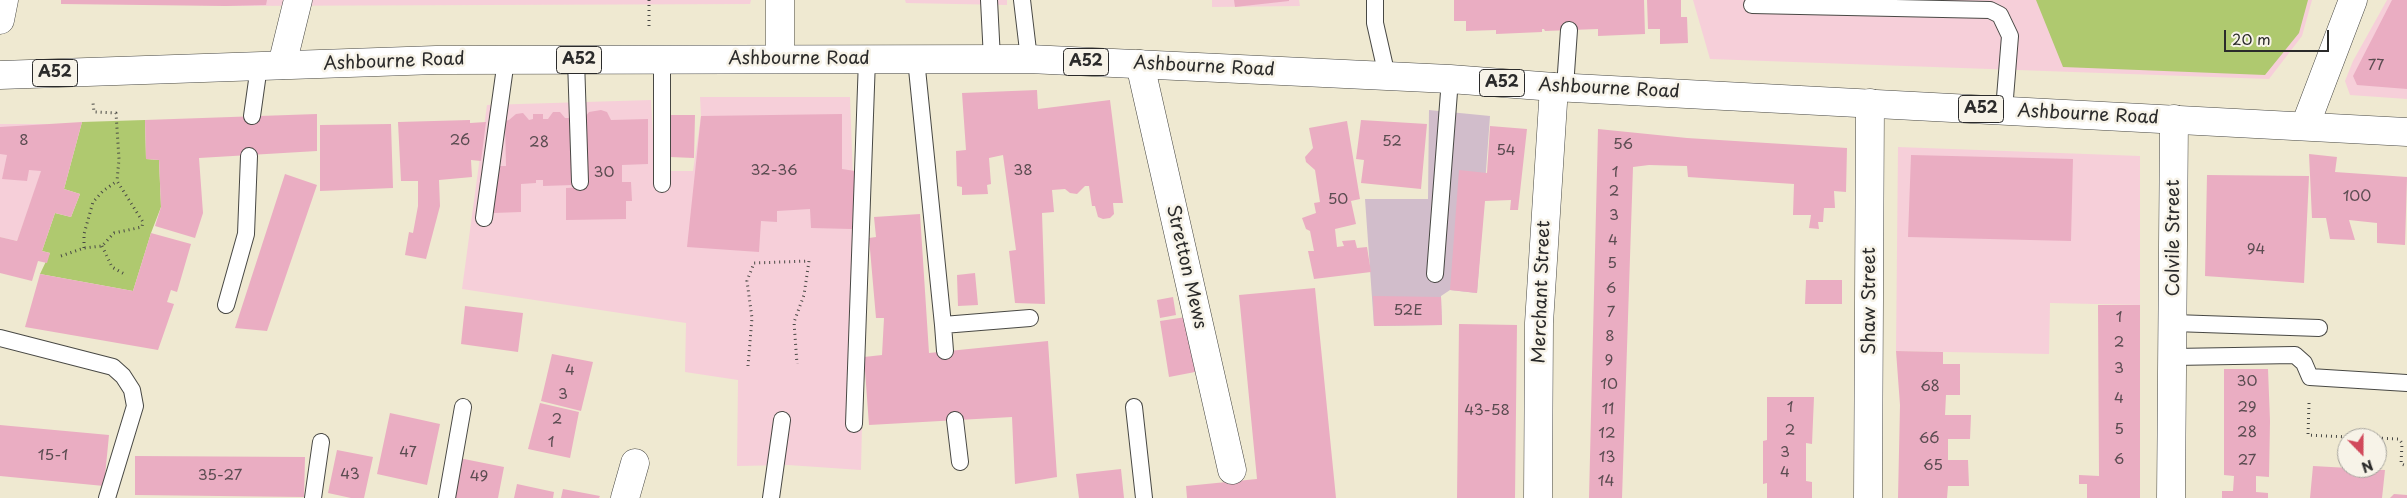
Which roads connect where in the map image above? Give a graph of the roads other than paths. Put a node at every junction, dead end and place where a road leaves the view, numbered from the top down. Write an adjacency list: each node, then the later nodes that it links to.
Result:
1 (4, 0): 9 (main road)
2 (298, 0): 20 (main road)
3 (780, 0): 11 (main road)
4 (989, 0): 14 (lane)
5 (1022, 0): 15 (lane)
6 (1375, 0): 22 (lane)
7 (2353, 0): 29 (main road)
8 (1752, 5): 26 (lane)
9 (0, 20)
10 (1569, 30): 24 (lane)
11 (780, 58): 13 (main road, Ashbourne Road / A52); 18 (main road, Ashbourne Road / A52)
12 (916, 58): 13 (main road, Ashbourne Road / A52); 14 (main road, Ashbourne Road / A52); 39 (lane)
13 (867, 59): 49 (lane)
14 (992, 59): 15 (main road, Ashbourne Road / A52)
15 (1028, 59): 19 (main road, Ashbourne Road / A52)
16 (506, 60): 17 (main road, Ashbourne Road / A52); 20 (main road, Ashbourne Road / A52); 34 (lane)
17 (576, 60): 18 (main road, Ashbourne Road / A52); 32 (lane)
18 (662, 60): 33 (lane)
19 (1140, 64): 22 (main road, Ashbourne Road / A52); 53 (main road, Stretton Mews)
20 (270, 66): 21 (main road, Ashbourne Road / A52); 27 (lane)
21 (0, 75)
22 (1387, 76): 23 (main road, Ashbourne Road / A52)
23 (1450, 79): 24 (main road, Ashbourne Road / A52); 35 (lane)
24 (1559, 87): 25 (main road, Ashbourne Road / A52); 60 (main road, Merchant Street)
25 (1870, 103): 26 (main road, Ashbourne Road / A52); 61 (main road, Shaw Street)
26 (2004, 110): 28 (main road, Ashbourne Road / A52)
27 (252, 116)
28 (2174, 119): 29 (main road, Ashbourne Road / A52); 38 (main road, Colvile Street)
29 (2305, 126): 30 (main road, Ashbourne Road / A52)
30 (2407, 132)
31 (249, 156): 36 (lane)
32 (580, 182)
33 (662, 184)
34 (484, 218)
35 (1435, 274)
36 (226, 306)
37 (1030, 318): 39 (lane)
38 (2174, 324): 40 (lane); 43 (main road, Colvile Street)
39 (942, 325): 42 (lane)
40 (2319, 328)
41 (0, 338): 54 (lane)
42 (945, 351)
43 (2173, 357): 44 (lane); 62 (main road, Colvile Street)
44 (2407, 383)
45 (463, 407): 56 (lane)
46 (1134, 407): 59 (lane)
47 (782, 420): 58 (lane)
48 (955, 420): 52 (lane)
49 (854, 424)
50 (321, 442): 55 (lane)
51 (635, 462): 57 (main road)
52 (960, 462)
53 (1232, 470)
54 (107, 498)
55 (313, 498)
56 (447, 498)
57 (625, 498)
58 (771, 498)
59 (1144, 498)
60 (1538, 498)
61 (1868, 498)
62 (2171, 498)

